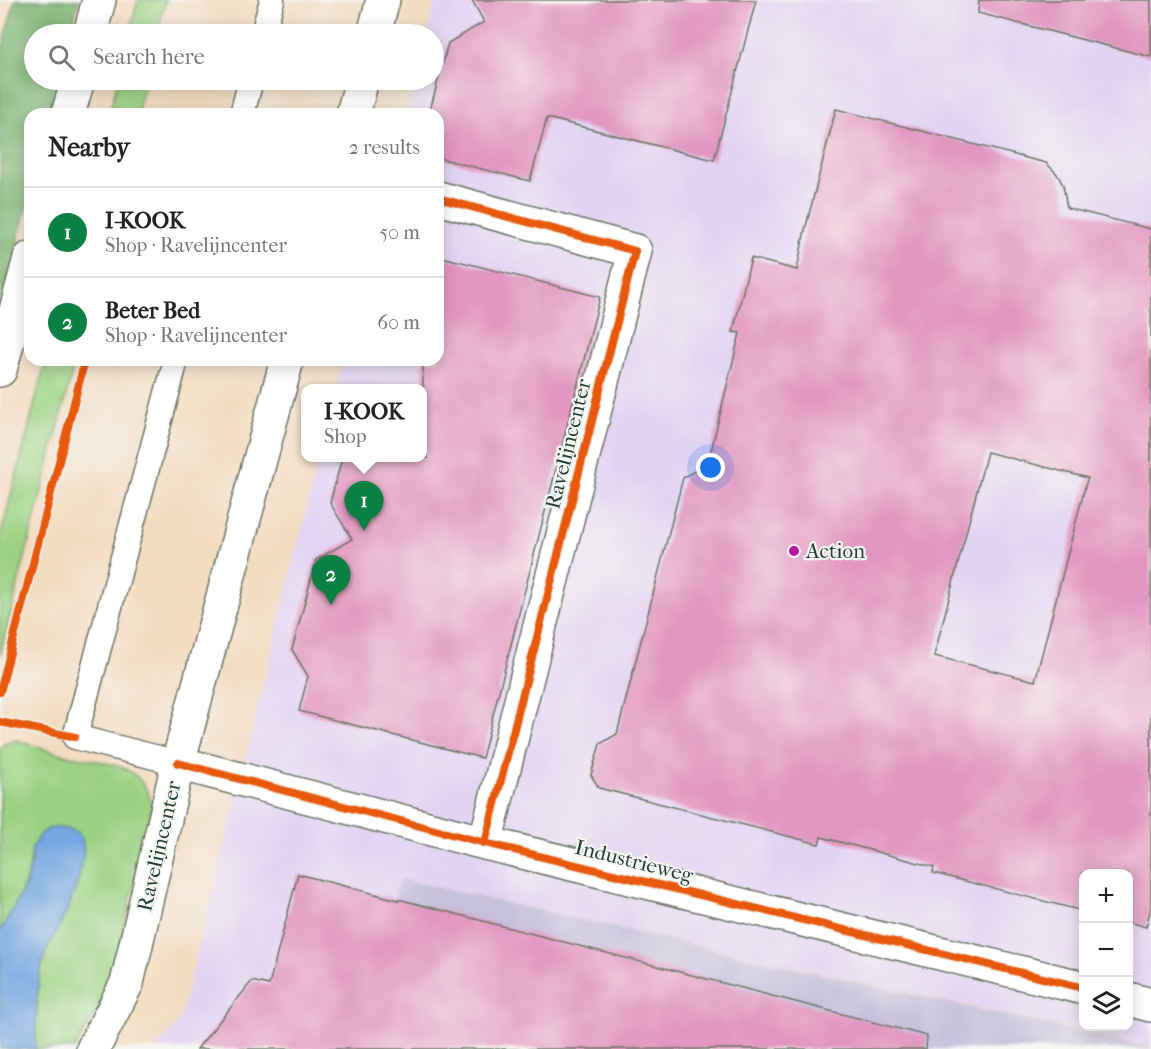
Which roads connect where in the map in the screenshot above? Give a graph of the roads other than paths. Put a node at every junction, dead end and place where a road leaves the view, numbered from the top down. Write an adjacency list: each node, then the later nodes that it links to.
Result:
1 (99, 0): 4 (street)
2 (272, 0): 5 (lane)
3 (383, 0): 6 (street)
4 (93, 24)
5 (266, 24)
6 (377, 24)
7 (75, 90): 10 (street)
8 (248, 90): 11 (lane)
9 (359, 90): 12 (street)
10 (70, 108)
11 (244, 108)
12 (355, 108)
13 (444, 200): 19 (street, Ravelijncenter)
14 (24, 280): 17 (street)
15 (174, 366): 18 (lane)
16 (285, 366): 18 (street, Ravelijncenter)
17 (0, 370)
18 (178, 763): 19 (street, Industrieweg); 23 (street, Ravelijncenter)
19 (485, 843): 20 (street, Industrieweg)
20 (1079, 987)
21 (1133, 1000): 22 (street)
22 (1151, 1005)
23 (93, 1049)

